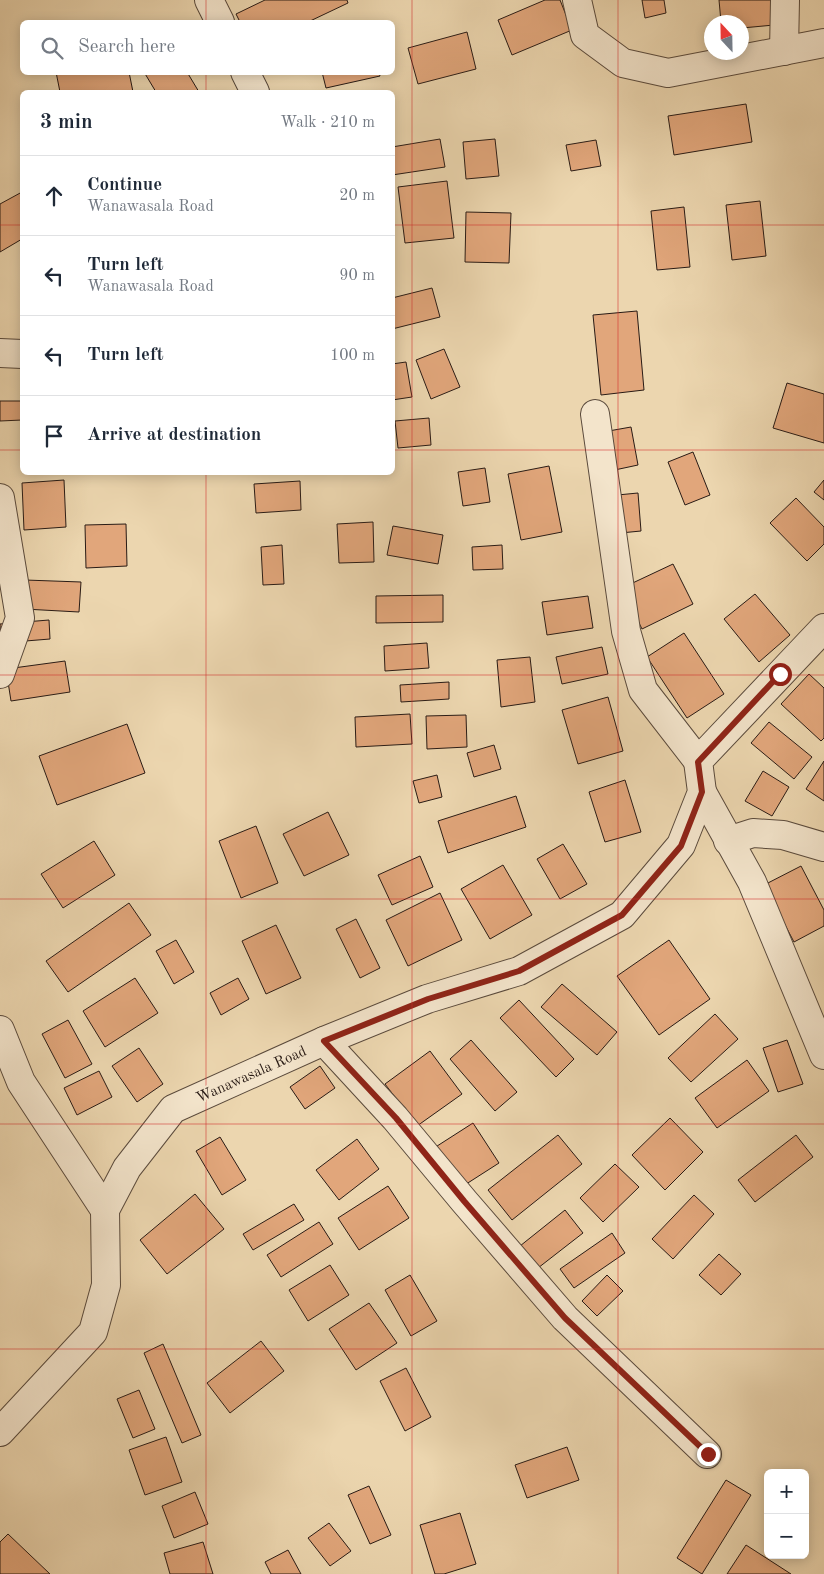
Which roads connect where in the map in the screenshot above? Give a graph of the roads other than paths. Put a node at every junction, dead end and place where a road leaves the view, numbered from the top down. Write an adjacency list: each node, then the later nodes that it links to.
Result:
1 (209, 0): 4 (street)
2 (577, 0): 6 (street)
3 (785, 0): 6 (street)
4 (219, 20)
5 (824, 44): 6 (street)
6 (784, 51)
7 (246, 75): 8 (street)
8 (254, 90)
9 (0, 353): 10 (street)
10 (20, 354)
11 (595, 414): 15 (street)
12 (0, 498): 14 (street)
13 (824, 628): 15 (street)
14 (0, 674)
15 (698, 762): 16 (street, Wanawasala Road)
16 (702, 792): 17 (street); 20 (street, Wanawasala Road)
17 (728, 841): 18 (street); 21 (street)
18 (824, 847)
19 (0, 1030): 22 (street)
20 (324, 1041): 22 (street, Wanawasala Road); 24 (street)
21 (824, 1055)
22 (105, 1210): 23 (street, Wanawasala Road)
23 (0, 1432)
24 (708, 1454)

